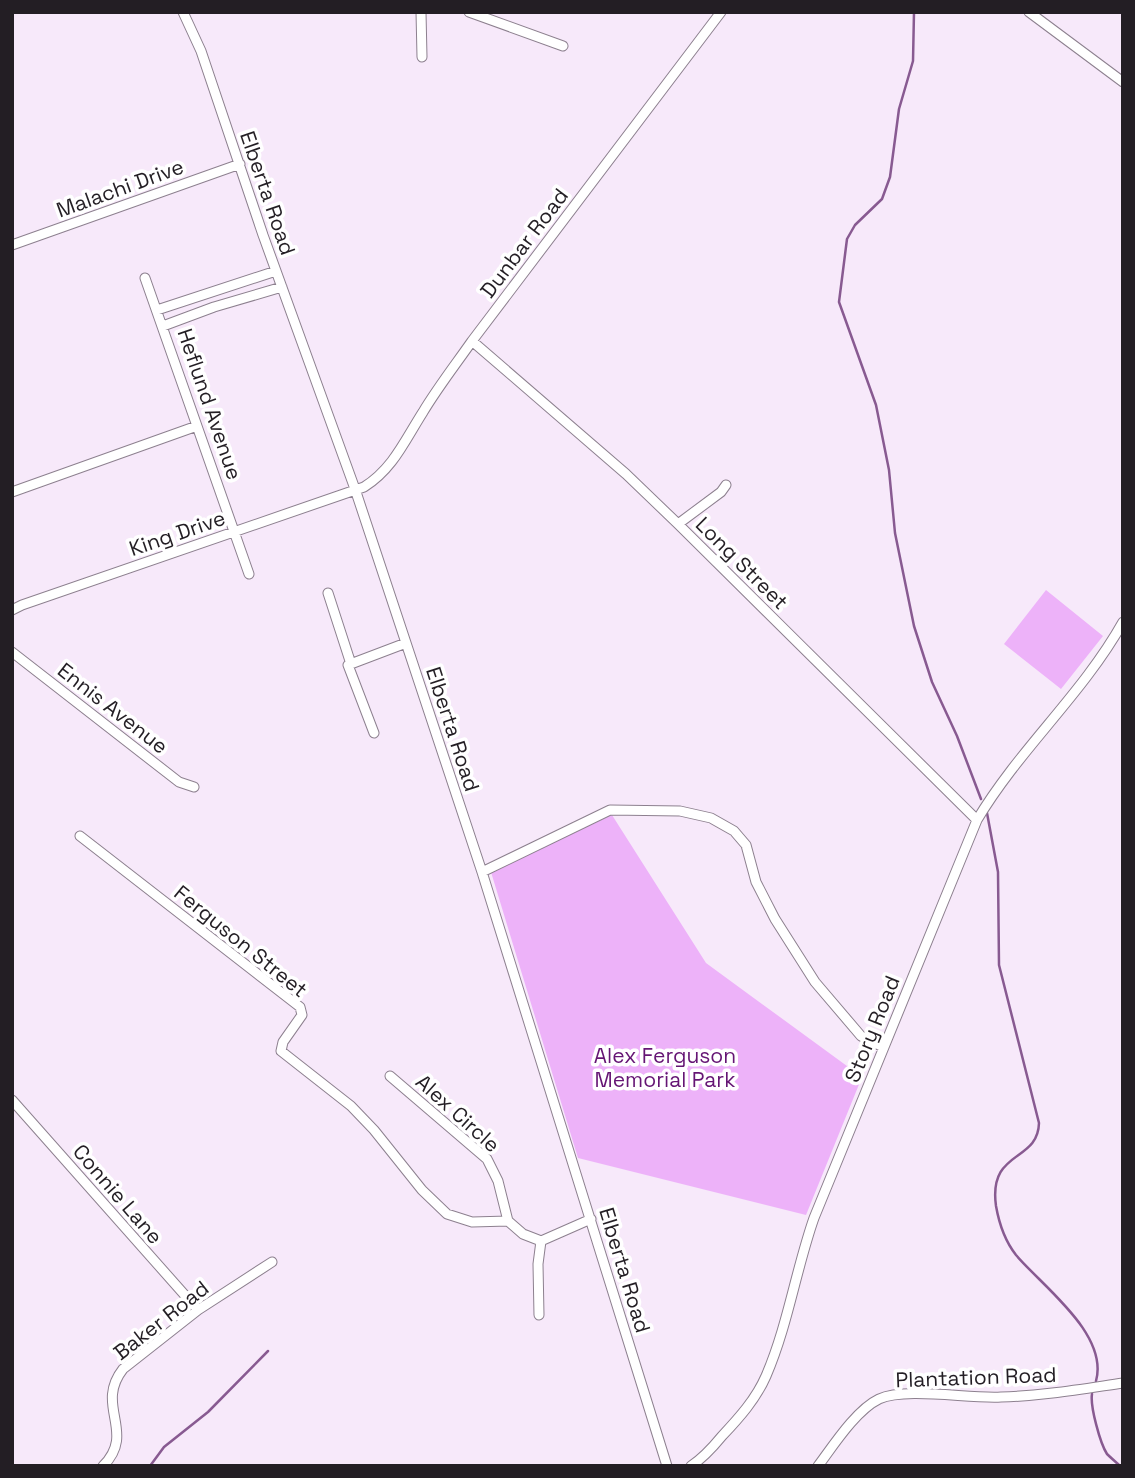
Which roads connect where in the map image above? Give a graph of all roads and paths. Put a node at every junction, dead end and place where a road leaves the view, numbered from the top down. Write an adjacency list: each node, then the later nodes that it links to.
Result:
1 (183, 12): 9 (street, Elberta Road)
2 (421, 12): 7 (street)
3 (469, 12): 6 (street)
4 (722, 12): 16 (street, Dunbar Road)
5 (1029, 12): 8 (street)
6 (563, 46)
7 (422, 57)
8 (1123, 82)
9 (240, 164): 10 (street, Malachi Drive); 11 (street, Elberta Road)
10 (12, 245)
11 (276, 271): 13 (street, Elberta Road); 14 (street, Heflund Avenue)
12 (145, 278): 14 (street)
13 (282, 287): 15 (street, Heflund Avenue); 19 (street, Elberta Road)
14 (157, 310): 15 (street)
15 (163, 326): 17 (street, Heflund Avenue)
16 (472, 341): 19 (street, Dunbar Road); 21 (street, Long Street)
17 (197, 426): 20 (street); 22 (street, Heflund Avenue)
18 (726, 485): 21 (street)
19 (355, 489): 22 (street, King Drive); 27 (street, Elberta Road)
20 (12, 492)
21 (678, 524): 32 (street, Long Street)
22 (235, 531): 23 (street, Heflund Avenue); 25 (street, King Drive)
23 (249, 574)
24 (328, 593): 29 (street)
25 (12, 610)
26 (1123, 622): 32 (street, Story Road)
27 (406, 643): 29 (street); 34 (street, Elberta Road)
28 (12, 652): 31 (street, Ennis Avenue)
29 (351, 664): 30 (street)
30 (374, 733)
31 (194, 787)
32 (977, 820): 35 (street, Story Road)
33 (80, 836): 39 (street, Ferguson Street)
34 (482, 872): 35 (street); 38 (street, Elberta Road)
35 (883, 1047): 47 (street, Story Road)
36 (390, 1076): 39 (street, Alex Circle)
37 (12, 1100): 42 (street, Connie Lane)
38 (591, 1219): 40 (street); 46 (street, Elberta Road)
39 (508, 1221): 40 (street)
40 (541, 1241): 43 (street)
41 (272, 1262): 42 (street, Baker Road)
42 (198, 1310): 45 (street, Baker Road)
43 (539, 1315)
44 (1123, 1383): 48 (street, Plantation Road)
45 (103, 1466)
46 (667, 1466)
47 (691, 1466)
48 (818, 1466)

